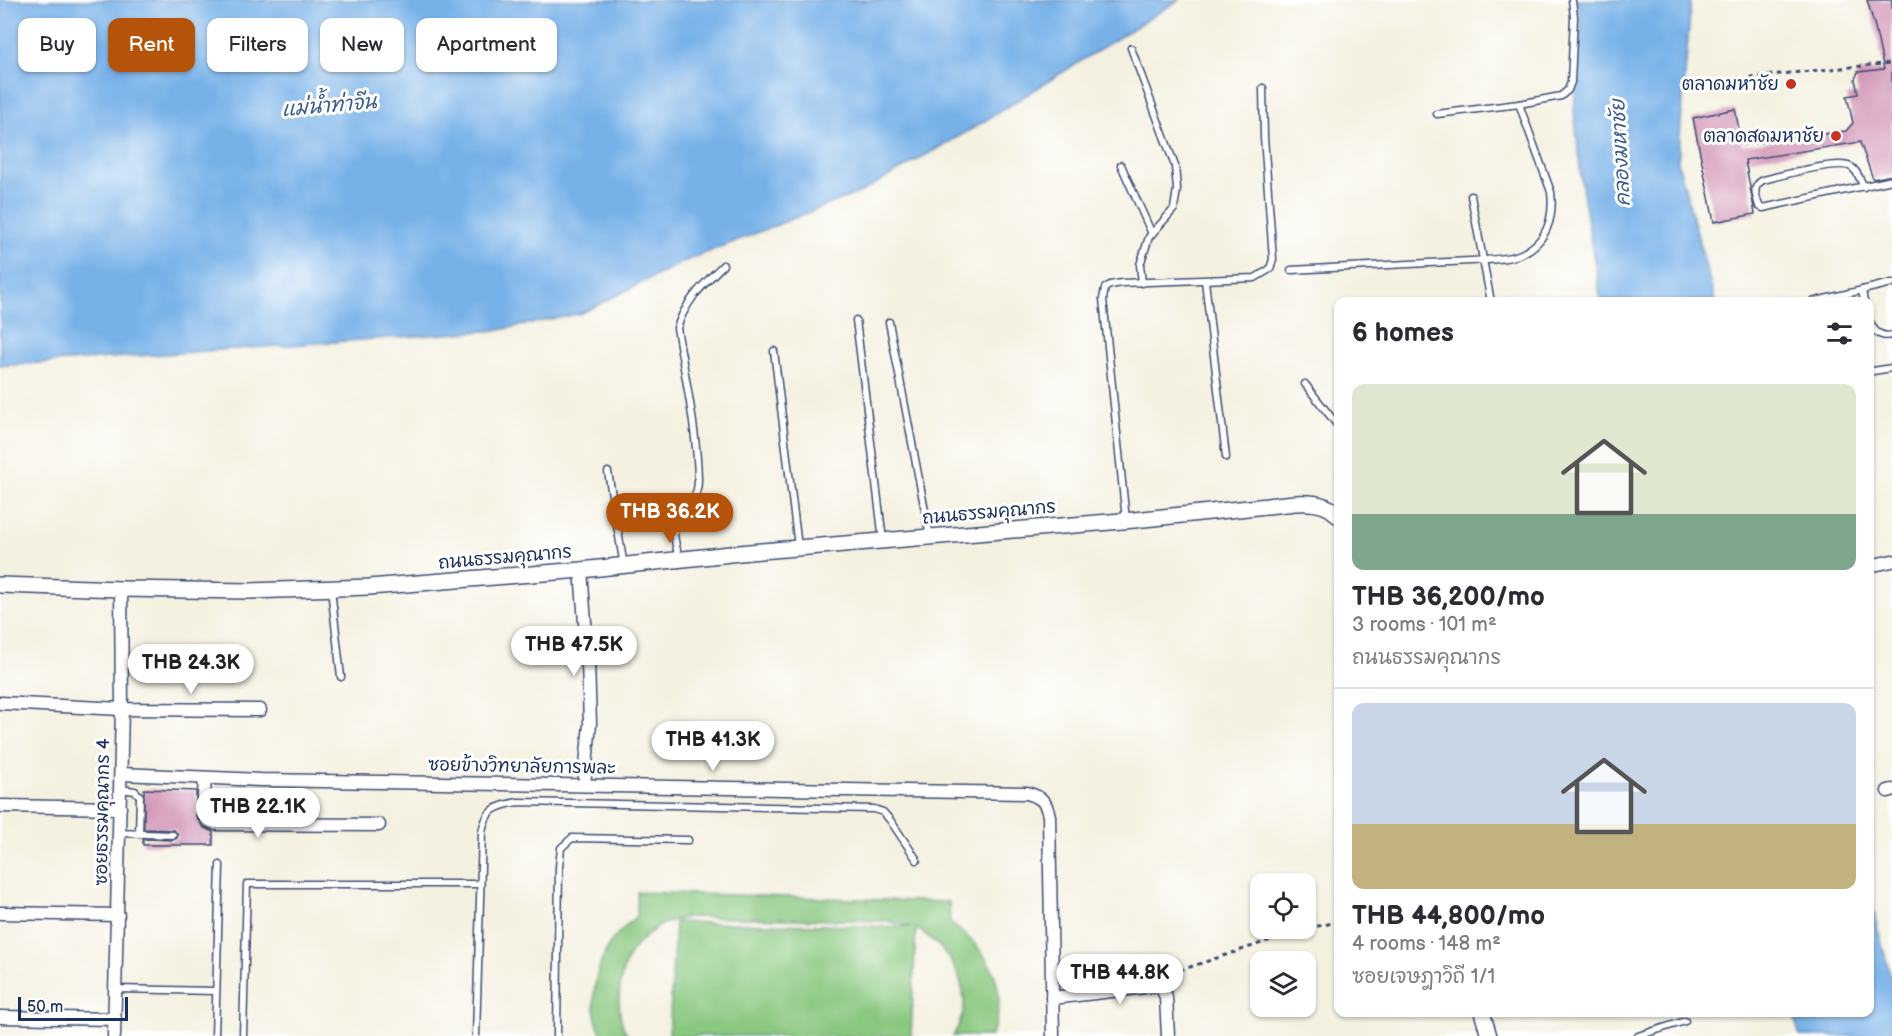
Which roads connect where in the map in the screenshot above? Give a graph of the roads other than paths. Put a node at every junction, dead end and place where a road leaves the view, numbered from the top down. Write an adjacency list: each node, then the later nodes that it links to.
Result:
1 (1572, 0): 4 (lane)
2 (1131, 48): 10 (lane)
3 (1263, 88): 14 (lane)
4 (1520, 104): 5 (lane); 11 (lane)
5 (1437, 114)
6 (1120, 165): 10 (lane)
7 (1892, 180): 8 (lane)
8 (1864, 187): 8 (lane)
9 (1471, 196): 11 (lane)
10 (1152, 234): 15 (lane)
11 (1483, 260): 13 (lane); 18 (lane)
12 (723, 266): 37 (lane)
13 (1291, 270)
14 (1205, 281): 15 (lane); 30 (lane)
15 (1142, 283): 33 (lane)
16 (1892, 283): 17 (lane)
17 (1862, 290): 19 (lane); 20 (lane)
18 (1490, 297)
19 (1833, 297)
20 (1863, 297)
21 (856, 320): 35 (lane)
22 (889, 322): 34 (lane)
23 (1874, 329): 24 (lane)
24 (1892, 335)
25 (774, 351): 36 (lane)
26 (1892, 368): 27 (lane)
27 (1874, 371)
28 (1305, 384): 29 (lane)
29 (1334, 421)
30 (1226, 457)
31 (608, 472): 40 (lane)
32 (1334, 510): 33 (street, ถนนธรรมคุณากร)
33 (1126, 520): 34 (street, ถนนธรรมคุณากร)
34 (930, 537): 35 (street, ถนนธรรมคุณากร)
35 (883, 541): 36 (street, ถนนธรรมคุณากร)
36 (798, 548): 37 (street, ถนนธรรมคุณากร)
37 (680, 560): 40 (street, ถนนธรรมคุณากร)
38 (1892, 561): 39 (street)
39 (1874, 565)
40 (624, 566): 41 (street, ถนนธรรมคุณากร)
41 (581, 570): 43 (street, ถนนธรรมคุณากร); 51 (street)
42 (0, 585): 44 (street, ถนนธรรมคุณากร)
43 (331, 588): 44 (street, ถนนธรรมคุณากร); 45 (lane)
44 (121, 589): 47 (street, ซอยธรรมคุณากร 4)
45 (341, 677)
46 (0, 703): 47 (street)
47 (122, 709): 48 (street); 49 (street, ซอยธรรมคุณากร 4)
48 (260, 710)
49 (121, 774): 50 (street, ซอยข้างวิทยาลัยการพละ); 52 (street, ซอยธรรมคุณากร 4)
50 (205, 778): 51 (street, ซอยข้างวิทยาลัยการพละ); 55 (street)
51 (584, 785): 67 (street, ซอยข้างวิทยาลัยการพละ)
52 (120, 789): 54 (street, ซอยธรรมคุณากร 4); 57 (lane)
53 (0, 806): 54 (street)
54 (120, 808): 56 (street, ซอยธรรมคุณากร 4)
55 (379, 825)
56 (119, 833): 57 (lane); 64 (street, ซอยธรรมคุณากร 4)
57 (139, 834): 58 (lane)
58 (173, 836)
59 (688, 840): 76 (lane)
60 (917, 860): 62 (lane)
61 (220, 865): 66 (lane)
62 (480, 884): 74 (lane); 75 (lane)
63 (0, 913): 64 (street)
64 (118, 915): 65 (street, ซอยธรรมคุณากร 4)
65 (116, 989): 66 (lane); 70 (street, ซอยธรรมคุณากร 4)
66 (215, 991): 73 (lane)
67 (1052, 998): 77 (street, ซอยข้างวิทยาลัยการพละ); 78 (street)
68 (0, 1017): 70 (street)
69 (1483, 1017): 79 (street)
70 (115, 1019): 72 (street, ซอยธรรมคุณากร 4)
71 (1685, 1021): 80 (lane)
72 (114, 1036)
73 (215, 1036)
74 (243, 1036)
75 (476, 1036)
76 (557, 1036)
77 (1053, 1036)
78 (1168, 1036)
79 (1489, 1036)
80 (1638, 1036)

